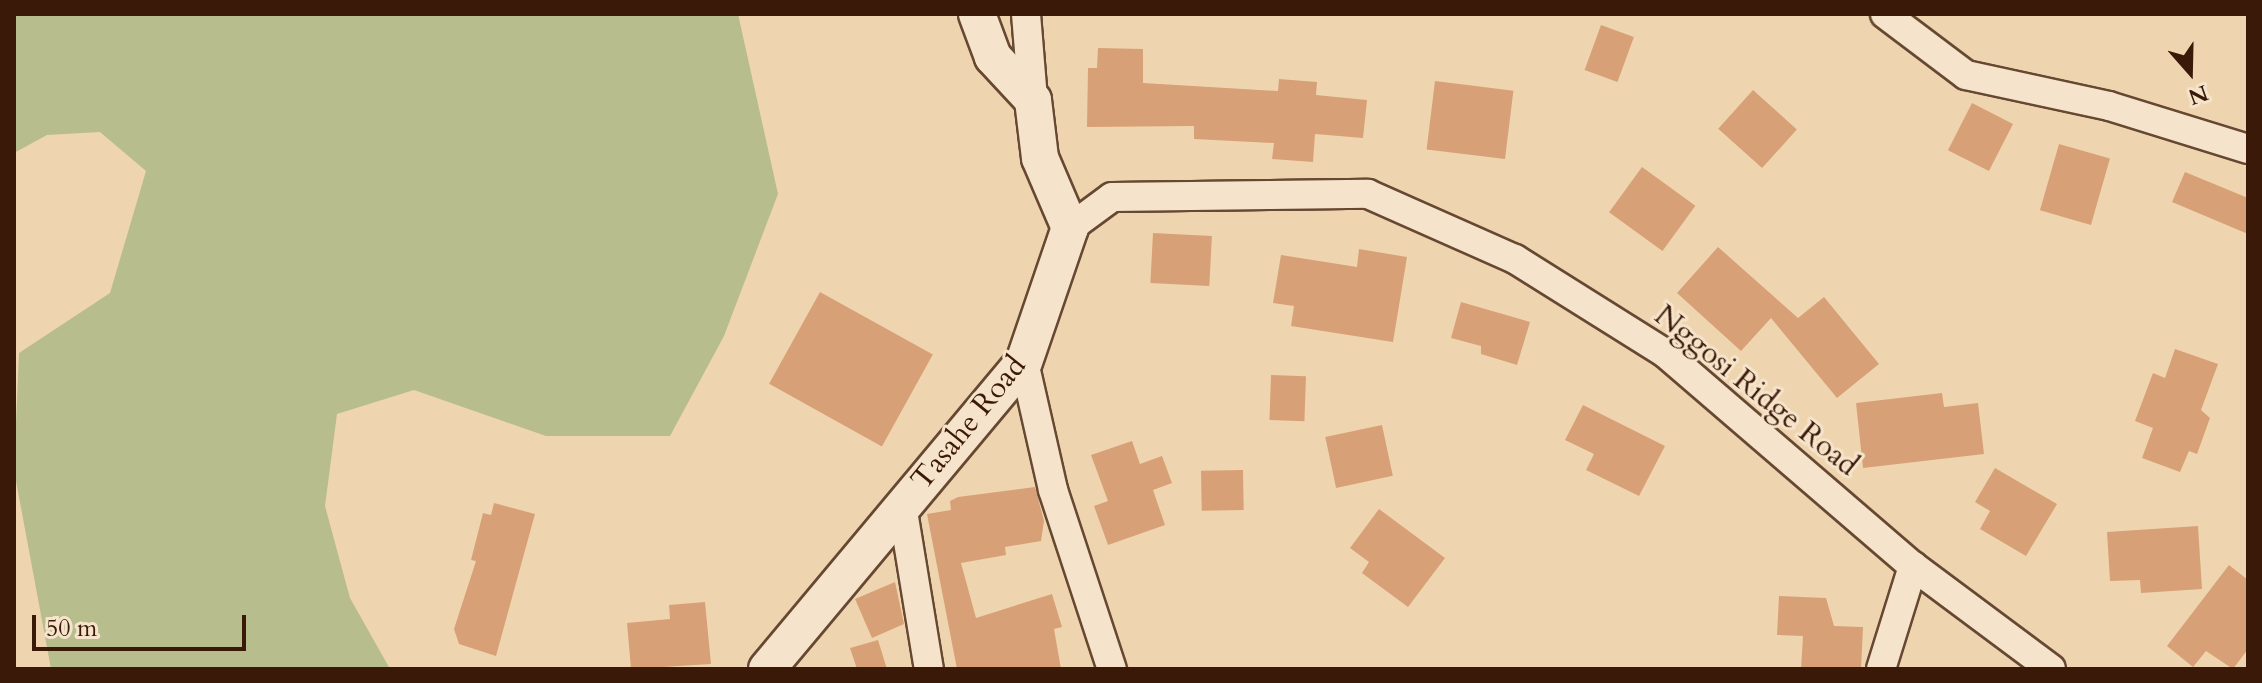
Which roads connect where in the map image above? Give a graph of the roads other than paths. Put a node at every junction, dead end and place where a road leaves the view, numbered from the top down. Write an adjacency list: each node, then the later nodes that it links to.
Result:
1 (977, 14): 4 (street)
2 (1026, 14): 4 (street)
3 (1885, 14): 5 (street)
4 (1033, 100): 6 (street)
5 (2248, 149)
6 (1070, 228): 7 (street, Tasahe Road); 9 (street, Nggosi Ridge Road)
7 (1024, 362): 8 (street, Tasahe Road); 12 (street)
8 (902, 505): 10 (street, Tasahe Road); 11 (street)
9 (1913, 566): 13 (street); 14 (street, Nggosi Ridge Road)
10 (767, 669)
11 (929, 669)
12 (1112, 669)
13 (1881, 669)
14 (2051, 669)

